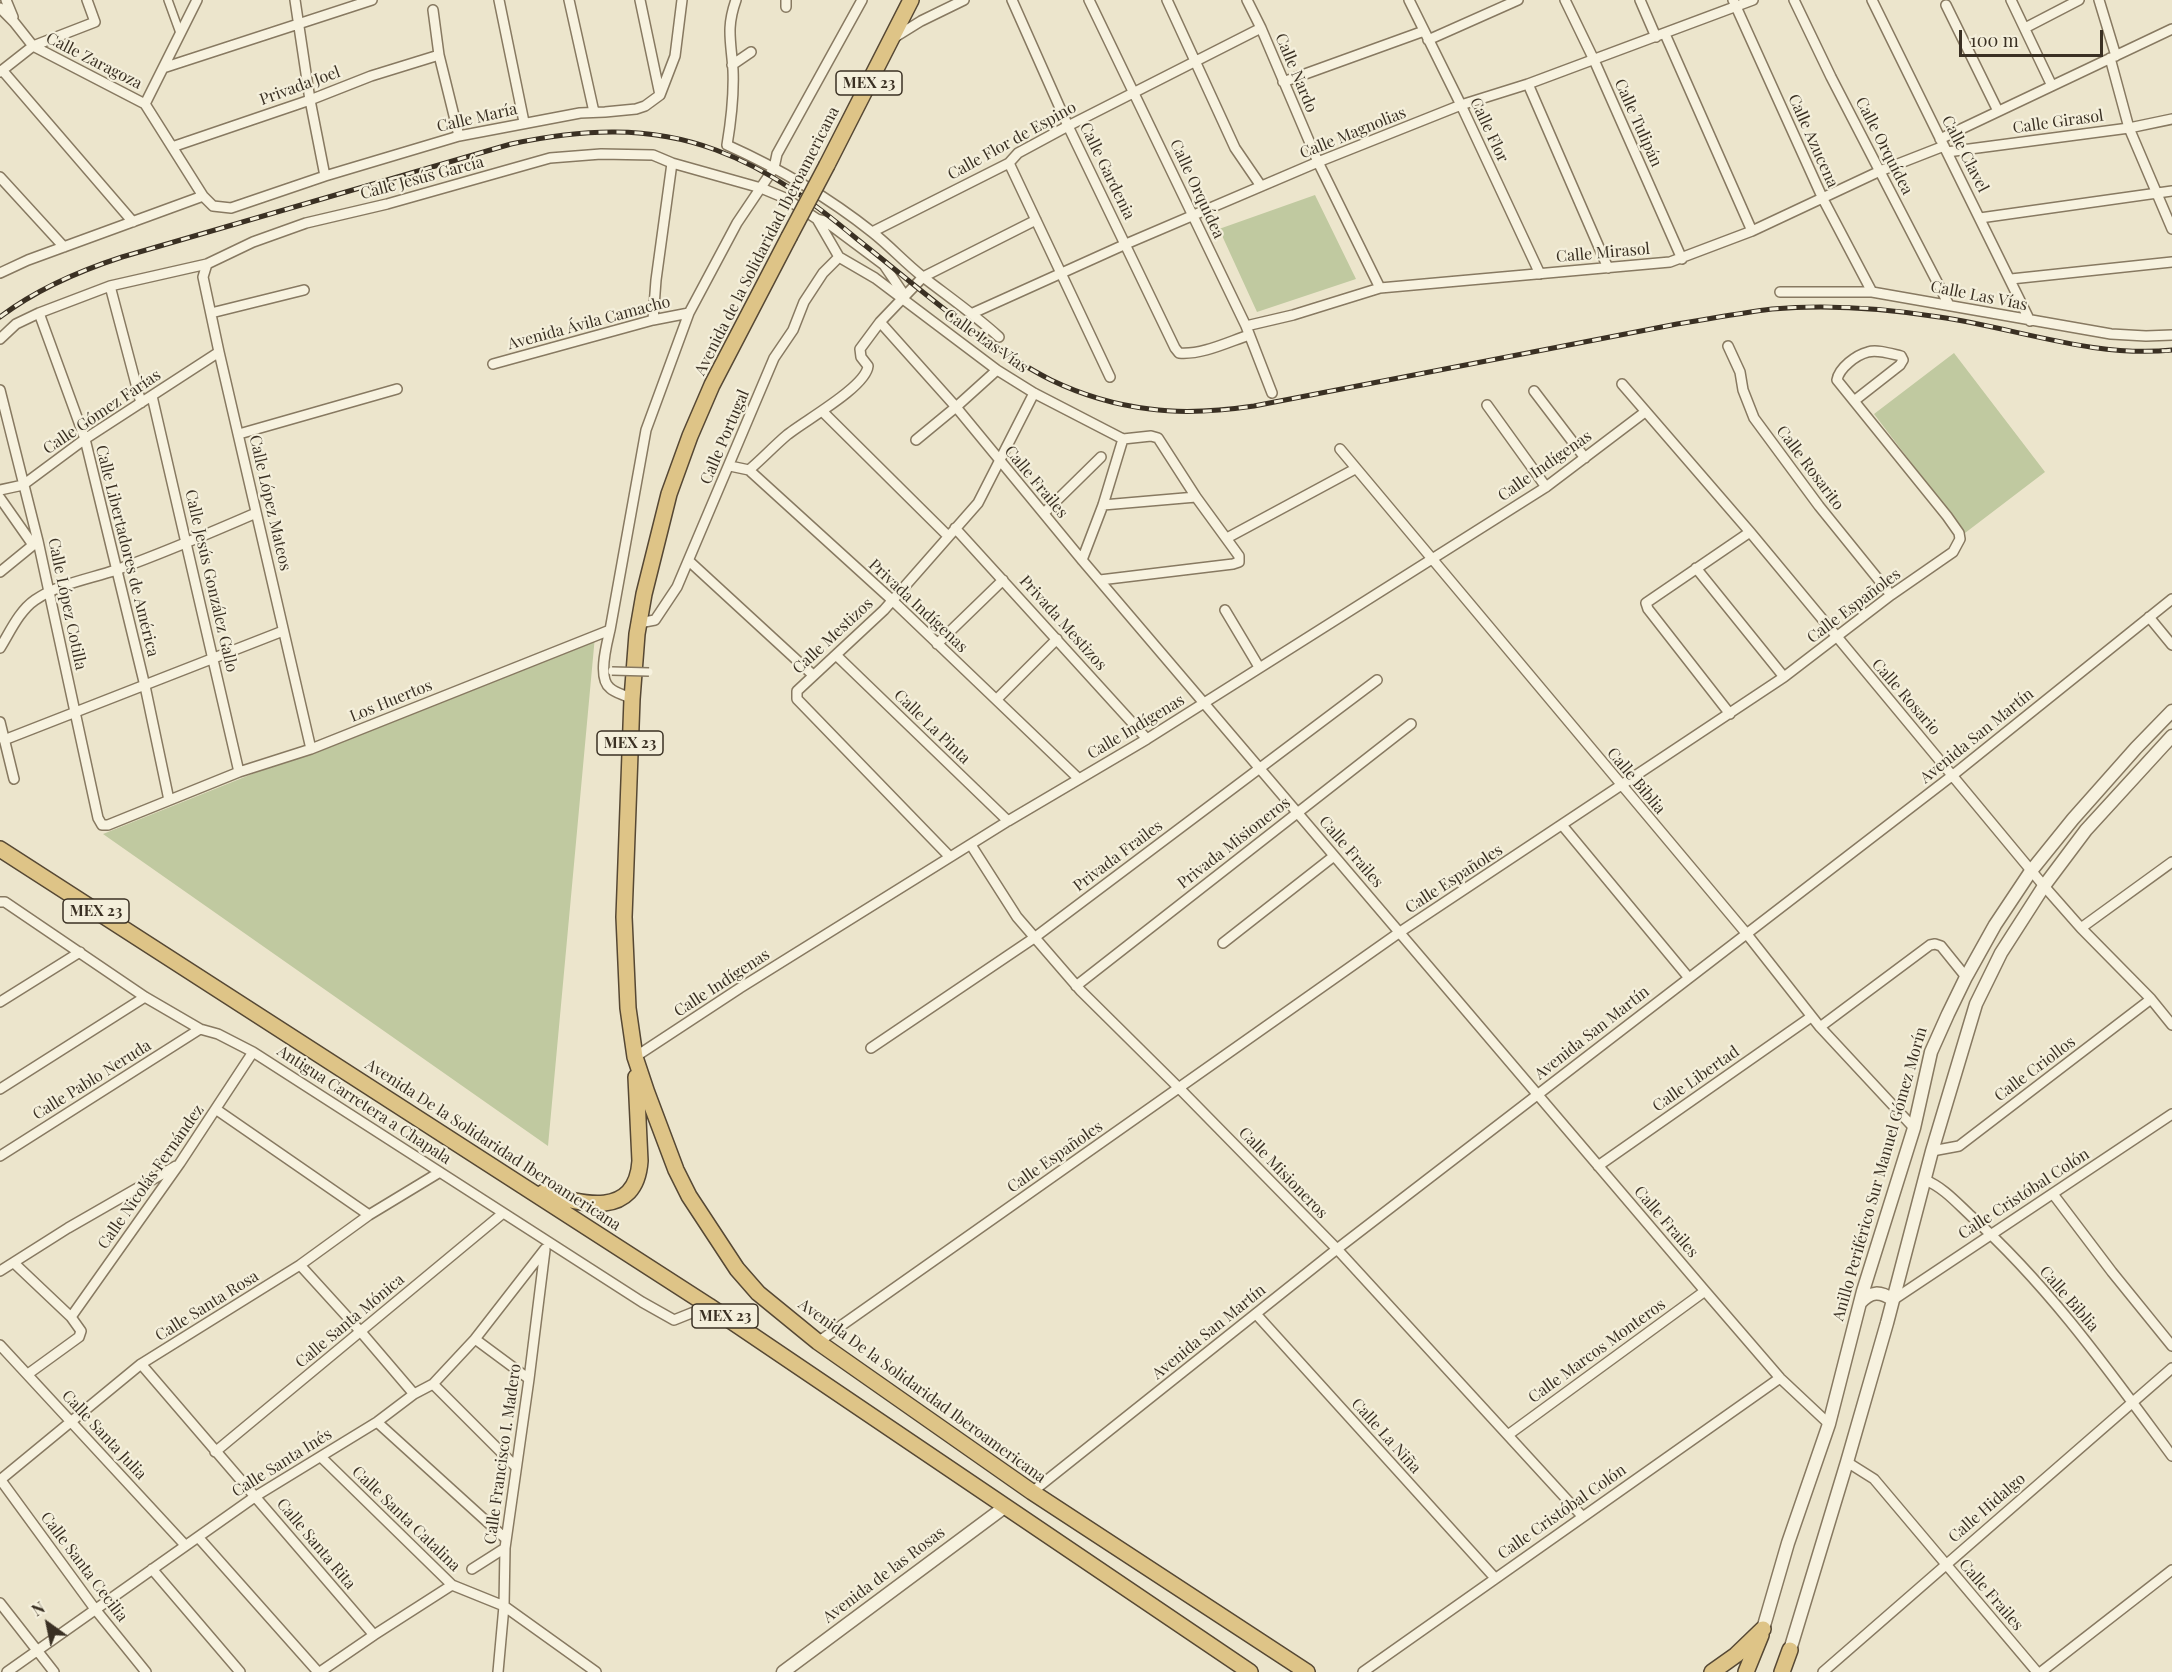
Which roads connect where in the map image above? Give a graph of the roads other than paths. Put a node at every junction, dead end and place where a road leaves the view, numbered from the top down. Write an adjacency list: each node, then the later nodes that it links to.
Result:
1 (6, 0): 33 (street)
2 (87, 0): 42 (street)
3 (168, 0): 38 (street)
4 (197, 0): 38 (street)
5 (295, 0): 34 (street)
6 (371, 0): 34 (street)
7 (499, 0): 62 (street)
8 (569, 0): 60 (street)
9 (640, 0): 55 (street)
10 (682, 0): 55 (street)
11 (736, 0): 48 (street)
12 (862, 0): 71 (street, Avenida Ávila Camacho)
13 (911, 0): 41 (highway, Avenida de la Solidaridad Iberoamericana / MEX 23)
14 (964, 0): 41 (street)
15 (1012, 0): 63 (street, Calle Gardenia)
16 (1089, 0): 54 (street, Calle Orquídea)
17 (1167, 0): 47 (street)
18 (1247, 0): 35 (street, Calle Nardo)
19 (1409, 0): 40 (street, Calle Flor)
20 (1518, 0): 40 (street)
21 (1565, 0): 46 (street, Calle Tulipán)
22 (1640, 0): 39 (street)
23 (1752, 0): 29 (street, Calle Magnolias)
24 (1794, 0): 72 (street, Calle Orquídea)
25 (1872, 0): 66 (street, Calle Clavel)
26 (2011, 0): 36 (street)
27 (2079, 0): 36 (street)
28 (2099, 0): 45 (street)
29 (1734, 4): 39 (street, Calle Magnolias); 79 (street, Calle Azucena)
30 (1946, 5): 59 (street)
31 (0, 8): 33 (street, Calle Zaragoza)
32 (433, 10): 44 (street)
33 (14, 22): 42 (street, Calle Zaragoza)
34 (298, 24): 49 (street); 56 (street)
35 (1261, 28): 47 (street, Calle Flor de Espino); 51 (street, Calle Nardo)
36 (2025, 28): 53 (street)
37 (2172, 29): 45 (street, Calle Mirasol)
38 (180, 33): 49 (street)
39 (1661, 35): 46 (street, Calle Magnolias); 87 (street)
40 (1426, 36): 51 (street); 58 (street, Calle Flor)
41 (890, 40): 139 (highway, Avenida de la Solidaridad Iberoamericana / MEX 23, bridge)
42 (33, 46): 50 (street); 57 (street, Calle Zaragoza)
43 (751, 52): 48 (street)
44 (439, 56): 56 (street, Privada Joel); 65 (street)
45 (2113, 57): 53 (street, Calle Mirasol); 64 (street)
46 (1594, 60): 52 (street, Calle Magnolias); 92 (street, Calle Tulipán)
47 (1195, 63): 54 (street, Calle Flor de Espino); 75 (street)
48 (732, 65): 71 (street, Calle Las Vías)
49 (163, 68): 57 (street)
50 (1, 71): 85 (street)
51 (1283, 82): 68 (street, Calle Nardo)
52 (1528, 84): 58 (street, Calle Magnolias); 95 (street)
53 (2052, 86): 59 (street, Calle Mirasol)
54 (1134, 92): 63 (street, Calle Flor de Espino); 81 (street, Calle Orquídea)
55 (660, 95): 60 (street, Calle María)
56 (310, 100): 67 (street, Privada Joel); 73 (street)
57 (145, 104): 67 (street, Calle Zaragoza)
58 (1461, 105): 68 (street, Calle Magnolias); 98 (street, Calle Flor)
59 (1998, 111): 66 (street, Calle Mirasol)
60 (594, 112): 62 (street, Calle María)
61 (2172, 119): 64 (street, Calle Girasol)
62 (524, 122): 65 (street, Calle María)
63 (1068, 126): 70 (street, Calle Flor de Espino); 89 (street, Calle Gardenia)
64 (2128, 128): 66 (street, Calle Girasol); 78 (street)
65 (459, 136): 73 (street, Calle María)
66 (1943, 146): 72 (street, Calle Mirasol); 82 (street, Calle Clavel)
67 (172, 147): 80 (street, Calle Zaragoza)
68 (1318, 162): 75 (street, Calle Magnolias); 102 (street, Calle Nardo)
69 (672, 163): 76 (street, Calle Jesús García); 94 (street, Calle Jesús García); 112 (street)
70 (1009, 163): 84 (street); 88 (street, Calle Flor de Espino)
71 (774, 168): 76 (street, Avenida Ávila Camacho); 88 (street, Calle Las Vías)
72 (1880, 171): 79 (street, Calle Mirasol); 107 (street, Calle Orquídea)
73 (325, 176): 80 (street, Calle María)
74 (0, 177): 90 (street)
75 (1261, 186): 81 (street, Calle Magnolias)
76 (761, 188): 83 (street, Calle Jesús García); 110 (street, Avenida Ávila Camacho)
77 (2172, 191): 78 (street)
78 (2157, 194): 82 (street); 86 (street)
79 (1823, 199): 87 (street, Calle Mirasol); 105 (street, Calle Azucena)
80 (206, 200): 85 (street)
81 (1192, 215): 89 (street, Calle Magnolias); 115 (street, Calle Orquídea)
82 (1980, 218): 100 (street, Calle Clavel)
83 (817, 219): 91 (street, Calle Jesús García); 106 (street)
84 (1036, 220): 97 (street); 99 (street)
85 (133, 222): 90 (street)
86 (2172, 229)
87 (1752, 231): 92 (street, Calle Mirasol)
88 (872, 232): 99 (street, Calle Las Vías)
89 (1126, 243): 97 (street, Calle Magnolias); 121 (street, Calle Gardenia)
90 (64, 247): 96 (street)
91 (840, 256): 106 (street, Calle Las Vías); 147 (street, Calle Portugal)
92 (1682, 259): 95 (street, Calle Mirasol)
93 (2172, 262): 100 (street)
94 (207, 264): 101 (street, Calle Jesús García); 109 (street, Calle López Mateos)
95 (1608, 268): 98 (street, Calle Mirasol)
96 (0, 273)
97 (1061, 273): 111 (street, Calle Magnolias); 124 (street)
98 (1540, 274): 102 (street, Calle Mirasol)
99 (923, 277): 106 (street); 111 (street, Calle Las Vías)
100 (2011, 279): 113 (street, Calle Clavel)
101 (110, 286): 108 (street, Calle Jesús García); 133 (street)
102 (1380, 288): 115 (street, Calle Mirasol)
103 (304, 290): 109 (street)
104 (1780, 292): 105 (street, Calle Las Vías)
105 (1872, 292): 107 (street, Calle Las Vías)
106 (904, 298): 114 (street); 123 (street, Calle Las Vías)
107 (1949, 305): 113 (street, Calle Las Vías)
108 (39, 313): 118 (street, Calle Jesús García); 140 (street, Calle Libertadores de América)
109 (211, 313): 120 (street, Calle López Mateos)
110 (688, 313): 112 (street, Avenida Ávila Camacho); 178 (street)
111 (973, 313): 117 (street, Calle Las Vías)
112 (653, 320): 122 (street, Avenida Ávila Camacho)
113 (2030, 321): 116 (street, Calle Las Vías)
114 (880, 322): 135 (street, Calle Frailes); 136 (street)
115 (1248, 331): 121 (street, Calle Mirasol); 130 (street, Calle Orquídea)
116 (2172, 335)
117 (999, 337)
118 (0, 339)
119 (1728, 346): 172 (street, Calle Rosarito)
120 (219, 352): 131 (street, Calle Gómez Farías); 138 (street, Calle López Mateos)
121 (1179, 353)
122 (493, 364)
123 (997, 370): 129 (street, Calle Las Vías); 135 (street)
124 (1110, 377)
125 (1622, 384): 137 (street, Calle Rosario)
126 (398, 389): 138 (street)
127 (0, 390): 150 (street, Calle López Cotilla)
128 (1534, 391): 145 (street)
129 (1034, 393): 141 (street, Calle Las Vías); 146 (street, Calle Mestizos)
130 (1272, 393)
131 (152, 396): 133 (street, Calle Gómez Farías); 162 (street, Calle Jesús González Gallo)
132 (1854, 401): 132 (street, Calle Españoles); 172 (street, Calle Españoles)
133 (141, 403): 140 (street, Calle Gómez Farías)
134 (1487, 405): 151 (street)
135 (956, 407): 142 (street); 146 (street, Calle Frailes)
136 (822, 411): 149 (street); 158 (street, Privada Mestizos)
137 (1645, 412): 145 (street, Calle Indígenas); 159 (street, Calle Rosario)
138 (239, 434): 156 (street, Calle López Mateos)
139 (690, 436): 177 (highway, Avenida De la Solidaridad Iberoamericana / MEX 23)
140 (85, 439): 150 (street, Calle Gómez Farías); 167 (street, Calle Libertadores de América)
141 (1123, 439): 153 (street); 155 (street)
142 (916, 440)
143 (1340, 450): 148 (street, Calle Biblia)
144 (1101, 457): 157 (street)
145 (1585, 458): 151 (street, Calle Indígenas)
146 (1000, 462): 157 (street, Calle Frailes); 158 (street, Calle Mestizos)
147 (730, 466): 149 (street); 165 (street, Calle Portugal)
148 (1355, 469): 160 (street); 164 (street, Calle Biblia)
149 (749, 470): 174 (street, Privada Indígenas)
150 (23, 485): 152 (street, Calle Gómez Farías); 161 (street, Calle López Cotilla)
151 (1546, 487): 164 (street, Calle Indígenas)
152 (0, 490)
153 (1196, 497): 155 (street); 160 (street)
154 (0, 498): 161 (street)
155 (1103, 505): 163 (street)
156 (256, 513): 162 (street); 179 (street, Calle López Mateos)
157 (1044, 513): 163 (street, Calle Frailes)
158 (952, 532): 169 (street, Privada Mestizos); 174 (street, Calle Mestizos)
159 (1750, 532): 166 (street); 180 (street, Calle Rosario)
160 (1227, 538): 170 (street)
161 (35, 543): 168 (street); 171 (street, Calle López Cotilla)
162 (186, 543): 167 (street); 186 (street, Calle Jesús González Gallo)
163 (1082, 560): 170 (street, Calle Frailes)
164 (1431, 560): 187 (street, Calle Indígenas); 211 (street, Calle Biblia)
165 (689, 561): 177 (street, Calle Portugal); 190 (street)
166 (1696, 568): 191 (street); 199 (street)
167 (116, 570): 171 (street); 193 (street, Calle Libertadores de América)
168 (0, 572)
169 (1003, 580): 181 (street, Privada Mestizos); 182 (street)
170 (1100, 580): 196 (street, Calle Frailes)
171 (49, 592): 184 (street); 198 (street, Calle López Cotilla)
172 (1891, 595): 180 (street, Calle Españoles)
173 (2172, 599): 176 (street, Avenida San Martín)
174 (892, 600): 182 (street, Privada Indígenas); 185 (street, Calle Mestizos)
175 (1225, 610): 187 (street)
176 (2149, 617): 183 (street); 208 (street, Avenida San Martín)
177 (639, 623): 194 (highway, Avenida De la Solidaridad Iberoamericana / MEX 23)
178 (610, 630): 194 (street); 205 (street, Los Huertos)
179 (283, 631): 186 (street); 205 (street, Calle López Mateos)
180 (1836, 638): 191 (street, Calle Españoles); 208 (street, Calle Rosario)
181 (1057, 639): 195 (street); 203 (street, Privada Mestizos)
182 (937, 644): 195 (street, Privada Indígenas)
183 (2172, 645)
184 (0, 648)
185 (836, 655): 190 (street, Calle Mestizos); 214 (street, Calle La Pinta)
186 (214, 658): 193 (street); 207 (street, Calle Jesús González Gallo)
187 (1259, 667): 196 (street, Calle Indígenas)
188 (612, 670): 189 (street, bridge)
189 (649, 672)
190 (813, 675): 220 (street, Calle Mestizos)
191 (1784, 677): 199 (street, Calle Españoles)
192 (1377, 680): 206 (street, Privada Frailes)
193 (145, 686): 198 (street); 212 (street, Calle Libertadores de América)
194 (632, 699): 243 (highway, Avenida De la Solidaridad Iberoamericana / MEX 23)
195 (997, 699): 210 (street, Privada Indígenas)
196 (1204, 703): 203 (street, Calle Indígenas); 206 (street, Calle Frailes)
197 (2172, 711): 222 (street, Anillo Periférico Sur Manuel Gómez Morín)
198 (75, 713): 204 (street); 215 (street, Calle López Cotilla)
199 (1730, 714): 211 (street, Calle Españoles)
200 (0, 723): 204 (street)
201 (1411, 724): 213 (street, Privada Misioneros)
202 (2172, 736): 223 (street)
203 (1147, 739): 210 (street, Calle Indígenas)
204 (4, 740): 209 (street)
205 (311, 749): 207 (street, Los Huertos)
206 (1260, 769): 213 (street, Calle Frailes); 228 (street, Privada Frailes)
207 (239, 772): 212 (street, Los Huertos)
208 (1953, 775): 222 (street, Calle Rosario); 227 (street, Avenida San Martín)
209 (14, 779)
210 (1079, 779): 214 (street, Calle Indígenas)
211 (1621, 786): 216 (street, Calle Españoles); 227 (street, Calle Biblia)
212 (169, 800): 215 (street, Los Huertos)
213 (1297, 812): 219 (street, Calle Frailes); 233 (street, Privada Misioneros)
214 (1008, 821): 217 (street, Calle Indígenas)
215 (102, 825)
216 (1563, 825): 226 (street, Calle Españoles); 232 (street)
217 (971, 845): 220 (street, Calle Indígenas); 228 (street, Calle Misioneros)
218 (0, 849): 256 (highway, Avenida De la Solidaridad Iberoamericana / MEX 23)
219 (1334, 856): 226 (street, Calle Frailes); 229 (street)
220 (950, 857): 243 (street, Calle Indígenas)
221 (2172, 862): 225 (street)
222 (2031, 871): 223 (street, Calle Rosario); 231 (street, Anillo Periférico Sur Manuel Gómez Morín)
223 (2044, 886): 225 (street, Calle Rosario); 250 (street)
224 (1, 902): 230 (street, Antigua Carretera a Chapala)
225 (2081, 928): 235 (street, Calle Rosario)
226 (1400, 932): 244 (street, Calle Españoles); 246 (street, Calle Frailes)
227 (1746, 933): 232 (street, Avenida San Martín); 237 (street, Calle Biblia)
228 (1034, 938): 233 (street, Calle Misioneros); 241 (street, Privada Frailes)
229 (1223, 943)
230 (80, 952): 234 (street, Antigua Carretera a Chapala); 236 (street)
231 (1966, 977): 239 (street); 249 (street, Anillo Periférico Sur Manuel Gómez Morín)
232 (1689, 978): 246 (street, Avenida San Martín)
233 (1076, 986): 244 (street, Calle Misioneros)
234 (145, 997): 240 (street, Antigua Carretera a Chapala); 245 (street)
235 (2151, 999): 238 (street, Calle Rosario); 250 (street, Calle Criollos)
236 (0, 1002)
237 (1811, 1017): 239 (street, Calle Biblia); 253 (street, Calle Libertad)
238 (2172, 1025)
239 (1820, 1028): 249 (street, Calle Biblia)
240 (200, 1029): 242 (street, Antigua Carretera a Chapala); 251 (street, Calle Pablo Neruda)
241 (871, 1048)
242 (252, 1052): 247 (street, Calle Nicolás Fernández); 254 (street, Antigua Carretera a Chapala)
243 (635, 1057): 256 (highway); 274 (highway, Avenida De la Solidaridad Iberoamericana / MEX 23)
244 (1179, 1088): 262 (street, Calle Misioneros); 274 (street, Calle Españoles)
245 (0, 1089)
246 (1538, 1093): 253 (street, Calle Frailes); 262 (street, Avenida San Martín)
247 (217, 1110): 252 (street, Calle Nicolás Fernández); 259 (street)
248 (2172, 1114): 257 (street, Calle Cristóbal Colón)
249 (1914, 1128): 268 (street, Anillo Periférico Sur Manuel Gómez Morín)
250 (1932, 1150): 255 (street)
251 (1, 1154)
252 (180, 1163): 263 (street); 271 (street, Calle Nicolás Fernández)
253 (1598, 1166): 266 (street, Calle Frailes)
254 (440, 1172): 258 (street, Antigua Carretera a Chapala); 259 (street, Calle Santa Rosa)
255 (1924, 1180): 260 (street, Calle Biblia); 267 (street)
256 (524, 1185): 269 (highway, Avenida De la Solidaridad Iberoamericana / MEX 23)
257 (2053, 1194): 260 (street, Calle Cristóbal Colón); 276 (street)
258 (502, 1214): 261 (street, Antigua Carretera a Chapala); 272 (street, Calle Santa Mónica)
259 (369, 1215): 264 (street, Calle Santa Rosa)
260 (1990, 1233): 267 (street, Calle Cristóbal Colón); 284 (street, Calle Biblia)
261 (546, 1246): 269 (street, Antigua Carretera a Chapala); 273 (street, Calle Santa Inés); 281 (street, Calle Francisco I. Madero)
262 (1337, 1249): 270 (street, Avenida San Martín); 288 (street, Calle Misioneros)
263 (14, 1263): 265 (street); 271 (street)
264 (300, 1265): 272 (street); 277 (street, Calle Santa Rosa)
265 (0, 1271)
266 (1705, 1291): 280 (street, Calle Frailes); 288 (street, Calle Marcos Monteros)
267 (1893, 1300): 268 (street); 292 (street)
268 (1860, 1303): 287 (street, Anillo Periférico Sur Manuel Gómez Morín)
269 (709, 1306): 297 (highway, Avenida De la Solidaridad Iberoamericana / MEX 23)
270 (1256, 1314): 295 (street, Avenida San Martín); 306 (street, Calle La Niña)
271 (71, 1317): 279 (street)
272 (361, 1332): 283 (street); 289 (street, Calle Santa Mónica)
273 (475, 1339): 281 (street); 282 (street, Calle Santa Inés)
274 (818, 1342): 295 (highway, Avenida De la Solidaridad Iberoamericana / MEX 23)
275 (0, 1345): 279 (street, Calle Santa Julia)
276 (2172, 1346)
277 (141, 1364): 285 (street, Calle Santa Rosa); 289 (street, Calle Santa Rita)
278 (2172, 1368): 284 (street, Calle Hidalgo)
279 (28, 1374): 285 (street, Calle Santa Julia)
280 (1780, 1378): 287 (street, Calle Frailes); 298 (street, Calle Cristóbal Colón)
281 (529, 1379): 293 (street, Calle Francisco I. Madero)
282 (433, 1384): 283 (street, Calle Santa Inés); 293 (street)
283 (414, 1394): 286 (street, Calle Santa Inés)
284 (2132, 1402): 290 (street, Calle Biblia); 302 (street, Calle Hidalgo)
285 (72, 1422): 294 (street, Calle Santa Rosa); 301 (street, Calle Santa Julia)
286 (377, 1422): 291 (street, Calle Santa Inés); 300 (street)
287 (1829, 1424): 311 (street, Anillo Periférico Sur Manuel Gómez Morín)
288 (1508, 1435): 298 (street, Calle Misioneros)
289 (215, 1452): 296 (street, Calle Santa Rita)
290 (2172, 1456)
291 (321, 1457): 296 (street, Calle Santa Inés); 307 (street, Calle Santa Catalina)
292 (1847, 1462): 302 (street, Calle Frailes); 314 (street)
293 (515, 1466): 300 (street, Calle Francisco I. Madero)
294 (0, 1479): 310 (street, Calle Santa Cecilia)
295 (1032, 1492): 324 (highway, Avenida De la Solidaridad Iberoamericana / MEX 23)
296 (256, 1496): 299 (street, Calle Santa Inés); 312 (street, Calle Santa Rita)
297 (1006, 1506): 322 (street, Avenida de las Rosas); 323 (highway, Avenida De la Solidaridad Iberoamericana / MEX 23)
298 (1582, 1516): 306 (street, Calle Cristóbal Colón)
299 (198, 1537): 301 (street, Calle Santa Inés); 319 (street)
300 (505, 1544): 304 (street); 309 (street, Calle Francisco I. Madero)
301 (185, 1545): 303 (street, Calle Santa Inés)
302 (1945, 1564): 330 (street, Calle Hidalgo); 331 (street, Calle Frailes)
303 (152, 1569): 310 (street, Calle Santa Inés); 318 (street)
304 (472, 1569)
305 (2172, 1570): 331 (street)
306 (1495, 1578): 325 (street, Calle Cristóbal Colón)
307 (452, 1585): 309 (street, Calle Santa Catalina); 312 (street)
308 (0, 1603): 313 (street)
309 (504, 1606): 320 (street, Calle Francisco I. Madero); 321 (street, Calle Santa Catalina)
310 (95, 1609): 313 (street, Calle Santa Inés); 317 (street, Calle Santa Cecilia)
311 (1763, 1629): 326 (highway); 327 (highway, Anillo Periférico Sur Manuel Gómez Morín)
312 (374, 1635): 319 (street)
313 (37, 1650): 315 (street, Calle Santa Inés); 316 (street)
314 (1790, 1650): 328 (highway); 329 (highway)
315 (7, 1672)
316 (54, 1672)
317 (146, 1672)
318 (240, 1672)
319 (319, 1672)
320 (498, 1672)
321 (596, 1672)
322 (783, 1672)
323 (1250, 1672)
324 (1307, 1672)
325 (1363, 1672)
326 (1712, 1672)
327 (1746, 1672)
328 (1782, 1672)
329 (1787, 1672)
330 (1823, 1672)
331 (2039, 1672)

